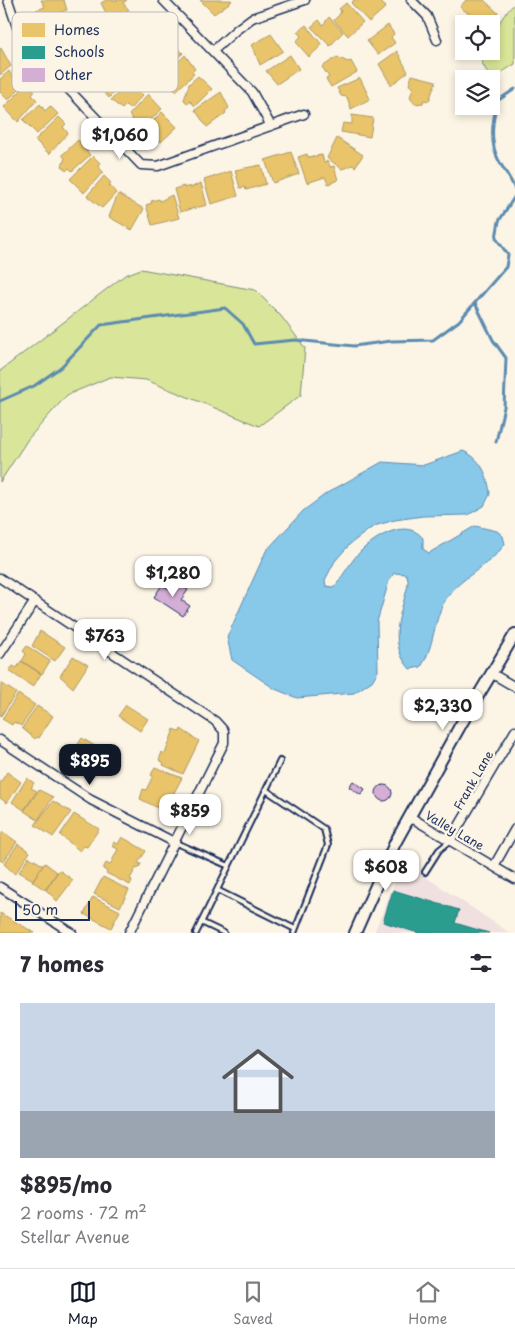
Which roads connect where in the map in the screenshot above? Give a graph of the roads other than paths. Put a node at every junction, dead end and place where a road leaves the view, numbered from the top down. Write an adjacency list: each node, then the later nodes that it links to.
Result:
1 (8, 0): 5 (street)
2 (164, 0): 6 (street)
3 (305, 0): 9 (street)
4 (411, 0): 8 (street)
5 (12, 12)
6 (176, 12)
7 (178, 14): 9 (street)
8 (437, 40)
9 (214, 51): 12 (street)
10 (71, 92): 12 (street)
11 (304, 114): 12 (street)
12 (271, 126)
13 (0, 578): 14 (street)
14 (35, 601): 16 (street); 26 (street)
15 (515, 634): 17 (street)
16 (0, 654)
17 (491, 673): 18 (street); 23 (street)
18 (515, 687)
19 (515, 730): 25 (street, Frank Lane)
20 (0, 740): 26 (street)
21 (280, 760): 22 (lane)
22 (266, 790): 27 (lane); 34 (lane)
23 (410, 817): 25 (street, Valley Lane); 39 (street)
24 (515, 829): 28 (street)
25 (450, 841): 28 (street, Valley Lane); 29 (lane)
26 (174, 842): 27 (lane); 36 (street)
27 (229, 866): 32 (lane)
28 (494, 866): 30 (street, Valley Lane)
29 (425, 872)
30 (515, 879)
31 (0, 888): 35 (street)
32 (217, 890): 33 (lane); 34 (lane)
33 (201, 922): 37 (lane); 38 (lane)
34 (294, 931)
35 (69, 932)
36 (129, 933)
37 (196, 933)
38 (224, 933)
39 (356, 933)

